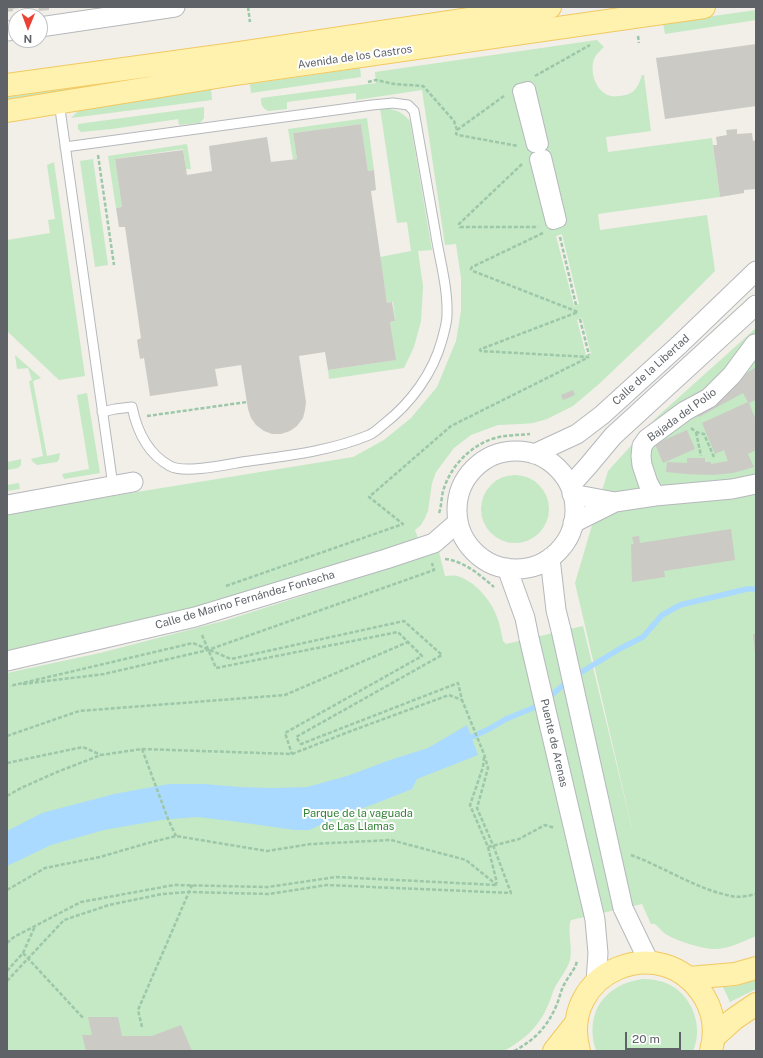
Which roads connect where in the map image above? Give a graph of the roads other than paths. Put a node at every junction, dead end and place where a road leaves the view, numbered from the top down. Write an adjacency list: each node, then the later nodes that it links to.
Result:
1 (175, 7): 5 (street)
2 (550, 7): 4 (main road, Avenida de los Castros)
3 (704, 7): 7 (main road, Avenida de los Castros)
4 (498, 11): 6 (main road, Avenida de los Castros)
5 (48, 26)
6 (7, 85)
7 (59, 102): 8 (main road, Avenida de los Castros); 9 (lane)
8 (7, 111)
9 (65, 147): 13 (lane); 13 (lane)
10 (756, 271): 14 (street, Calle de la Libertad)
11 (756, 305): 18 (street, Calle de la Libertad)
12 (755, 344): 19 (street, Bajada del Polio)
13 (102, 412): 17 (lane)
14 (534, 454): 18 (street); 22 (street)
15 (133, 482): 17 (street)
16 (756, 484): 19 (street)
17 (112, 486): 21 (street)
18 (571, 490): 20 (street); 23 (street)
19 (654, 496): 20 (street)
20 (615, 502): 23 (street)
21 (7, 505)
22 (458, 522): 24 (street, Calle de Marino Fernández Fontecha); 25 (street)
23 (573, 523): 26 (street)
24 (434, 543): 25 (street, Calle de Marino Fernández Fontecha); 28 (street, Calle de Marino Fernández Fontecha)
25 (470, 547): 27 (street)
26 (550, 558): 27 (street); 29 (street, bridge)
27 (507, 568): 32 (street, Puente de Arenas, bridge)
28 (7, 661)
29 (649, 962): 31 (main road); 32 (main road)
30 (756, 968): 31 (main road)
31 (688, 978): 35 (main road)
32 (596, 982): 34 (main road)
33 (756, 1004): 35 (main road)
34 (576, 1023): 36 (main road); 37 (main road)
35 (712, 1044)
36 (554, 1051)
37 (579, 1051)

